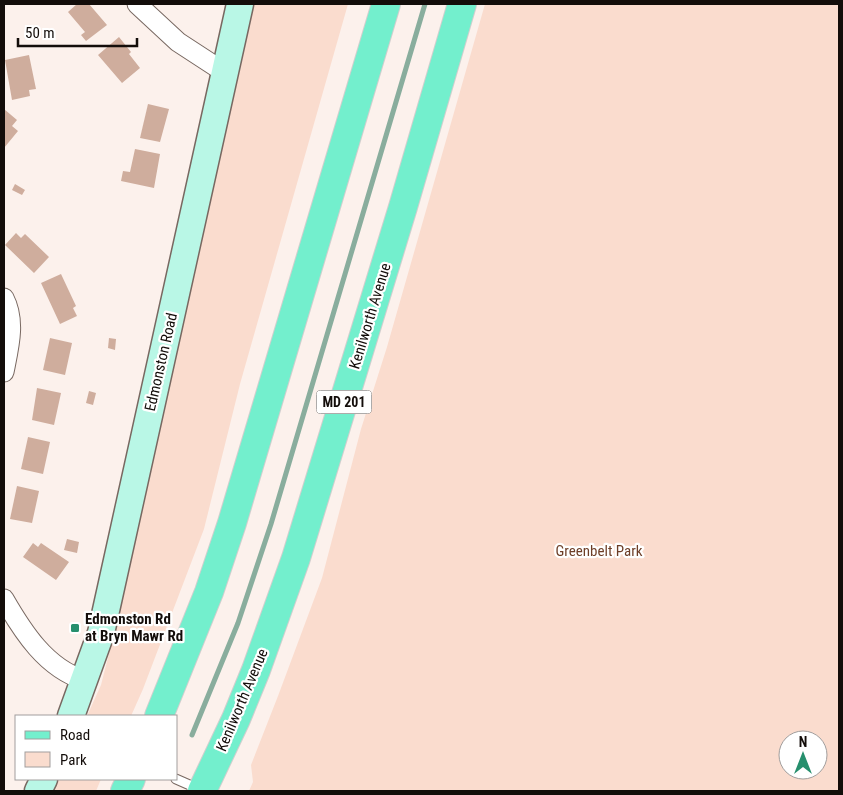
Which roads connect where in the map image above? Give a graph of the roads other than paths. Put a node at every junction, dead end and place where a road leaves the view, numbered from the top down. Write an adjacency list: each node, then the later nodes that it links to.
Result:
1 (137, 4): 5 (street)
2 (240, 4): 5 (street, Edmonston Road)
3 (386, 4): 11 (main road)
4 (462, 4): 13 (main road, Kenilworth Avenue / MD 201)
5 (224, 72): 9 (street, Edmonston Road)
6 (4, 298): 7 (street)
7 (4, 372)
8 (4, 599): 9 (street)
9 (84, 680): 10 (street, Edmonston Road)
10 (71, 715)
11 (159, 715)
12 (178, 780): 13 (lane)
13 (202, 791)

